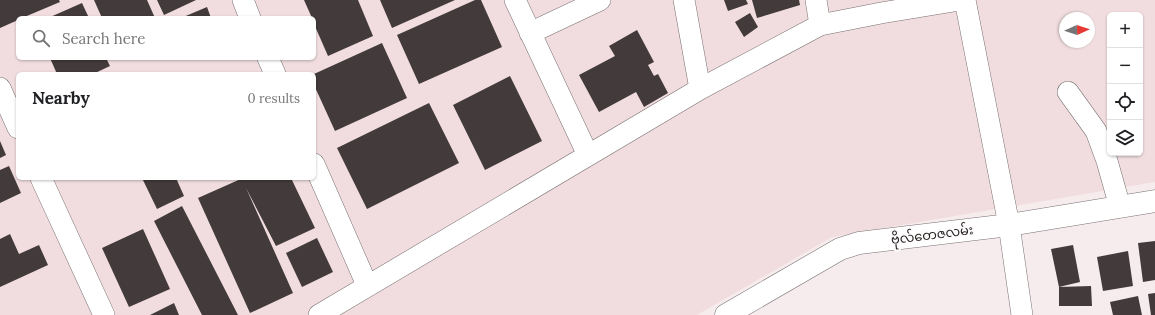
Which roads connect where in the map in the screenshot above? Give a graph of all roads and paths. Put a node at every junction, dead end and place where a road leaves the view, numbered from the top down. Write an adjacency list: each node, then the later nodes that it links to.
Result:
1 (243, 0): 8 (street)
2 (515, 0): 10 (street)
3 (600, 0): 10 (street)
4 (684, 0): 14 (street)
5 (816, 0): 9 (street)
6 (960, 0): 9 (street)
7 (965, 0): 22 (street)
8 (249, 16)
9 (820, 26): 14 (street)
10 (530, 33): 17 (street)
11 (269, 60): 12 (street)
12 (274, 72)
13 (0, 88): 16 (street)
14 (700, 89): 17 (street)
15 (1068, 92): 21 (street)
16 (16, 124)
17 (588, 155): 23 (street)
18 (316, 169): 23 (street)
19 (42, 180): 24 (street)
20 (1155, 201): 21 (main road, ဗိုလ်တေဇလမ်း)
21 (1120, 207): 22 (main road, ဗိုလ်တေဇလမ်း)
22 (1008, 225): 26 (main road, ဗိုလ်တေဇလမ်း); 27 (street)
23 (367, 285): 25 (street)
24 (104, 315)
25 (319, 315)
26 (726, 315)
27 (1022, 315)

